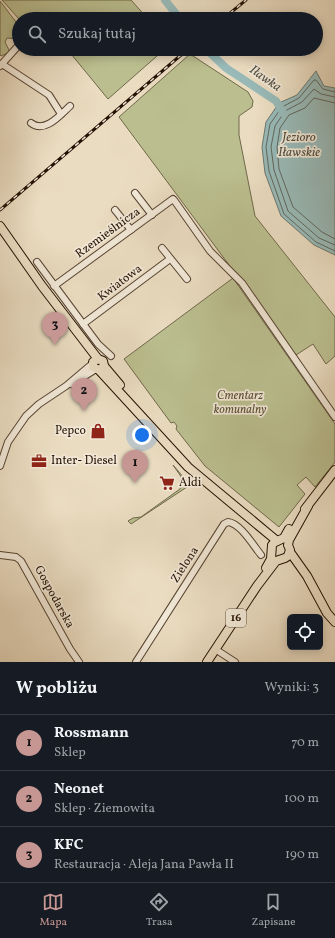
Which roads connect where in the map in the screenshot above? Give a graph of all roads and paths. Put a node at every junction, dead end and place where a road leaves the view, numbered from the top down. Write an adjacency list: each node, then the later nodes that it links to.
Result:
1 (12, 53): 2 (street)
2 (1, 65): 4 (street)
3 (70, 106): 4 (street)
4 (62, 114): 5 (street)
5 (31, 123)
6 (135, 193): 8 (street)
7 (115, 210): 10 (street)
8 (152, 215): 10 (street, Rzemieślnicza); 18 (street, Rzemieślnicza)
9 (0, 227): 17 (main road)
10 (131, 230): 15 (street, Rzemieślnicza)
11 (162, 248): 12 (street)
12 (170, 260): 14 (street); 16 (street, Kwiatowa)
13 (37, 262): 15 (street)
14 (187, 279)
15 (54, 286): 16 (street)
16 (83, 324): 17 (street)
17 (98, 364): 19 (street); 22 (main road)
18 (335, 417)
19 (0, 466)
20 (335, 470): 21 (main road, 16)
21 (308, 506): 23 (main road, 16); 24 (main road, 16)
22 (248, 517): 23 (main road); 25 (main road)
23 (279, 541): 24 (main road); 25 (main road, 16)
24 (289, 549): 28 (main road, 16); 30 (main road)
25 (271, 550): 28 (main road); 29 (main road, 16)
26 (261, 554): 34 (street, Zielona)
27 (0, 555): 33 (street, Gospodarska)
28 (281, 559): 29 (main road, 16); 30 (main road)
29 (257, 586): 32 (main road, 16)
30 (313, 587): 31 (main road)
31 (335, 622)
32 (215, 649): 35 (main road, 16); 36 (street)
33 (80, 662)
34 (136, 662)
35 (207, 662)
36 (235, 662)

